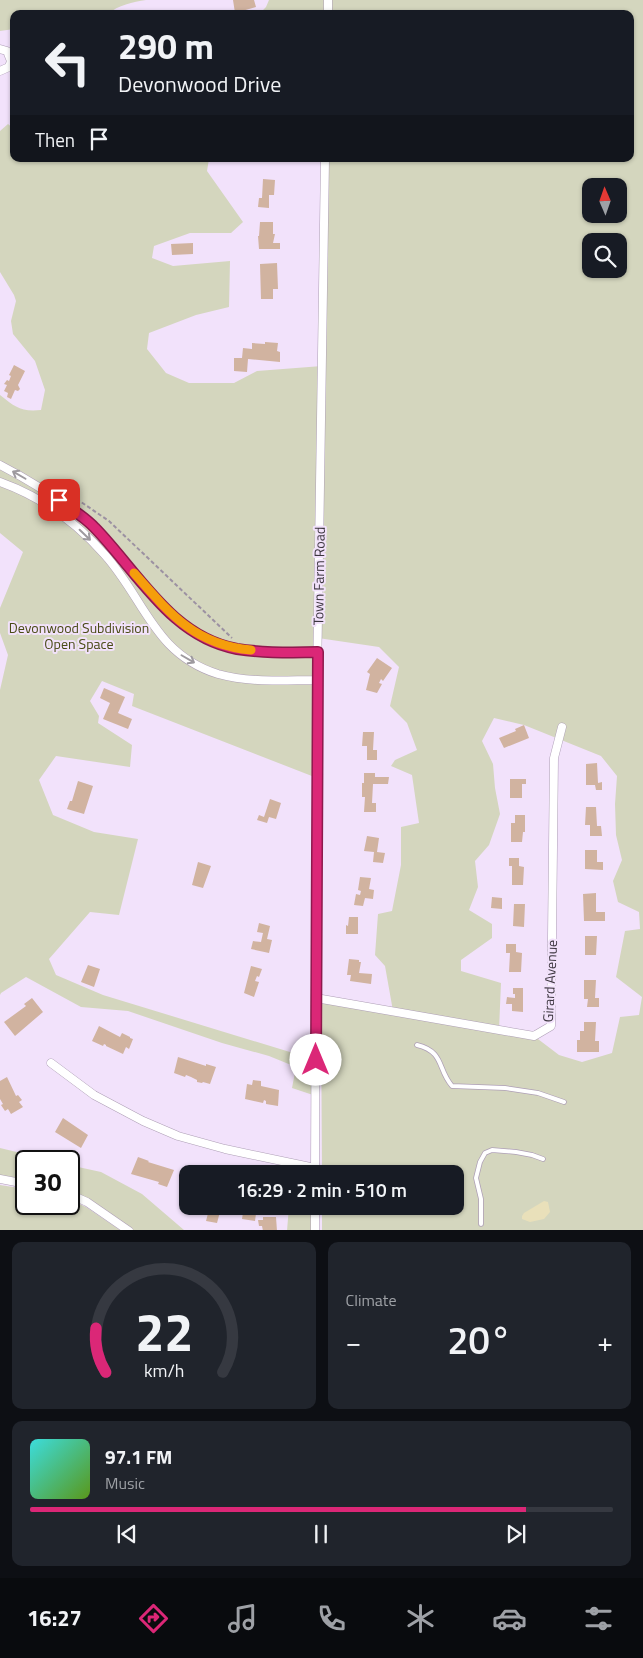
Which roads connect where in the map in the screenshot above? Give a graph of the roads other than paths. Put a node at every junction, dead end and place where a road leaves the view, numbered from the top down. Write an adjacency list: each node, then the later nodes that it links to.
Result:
1 (0, 49): 2 (street)
2 (10, 58)
3 (10, 64): 4 (street)
4 (0, 71)
5 (326, 162): 8 (street, Town Farm Road)
6 (0, 465): 8 (street, one-way to 6)
7 (0, 482): 9 (street, one-way to 9)
8 (318, 652): 9 (street, Town Farm Road)
9 (317, 680): 11 (street, Town Farm Road)
10 (562, 727): 11 (street, Girard Avenue)
11 (316, 998): 17 (street, Town Farm Road)
12 (417, 1045): 14 (lane)
13 (51, 1063): 16 (street)
14 (564, 1102)
15 (543, 1159): 22 (lane)
16 (290, 1165)
17 (315, 1165)
18 (0, 1180): 19 (street)
19 (15, 1182)
20 (80, 1199): 23 (street)
21 (315, 1215): 24 (street)
22 (481, 1224)
23 (129, 1230)
24 (314, 1230)

